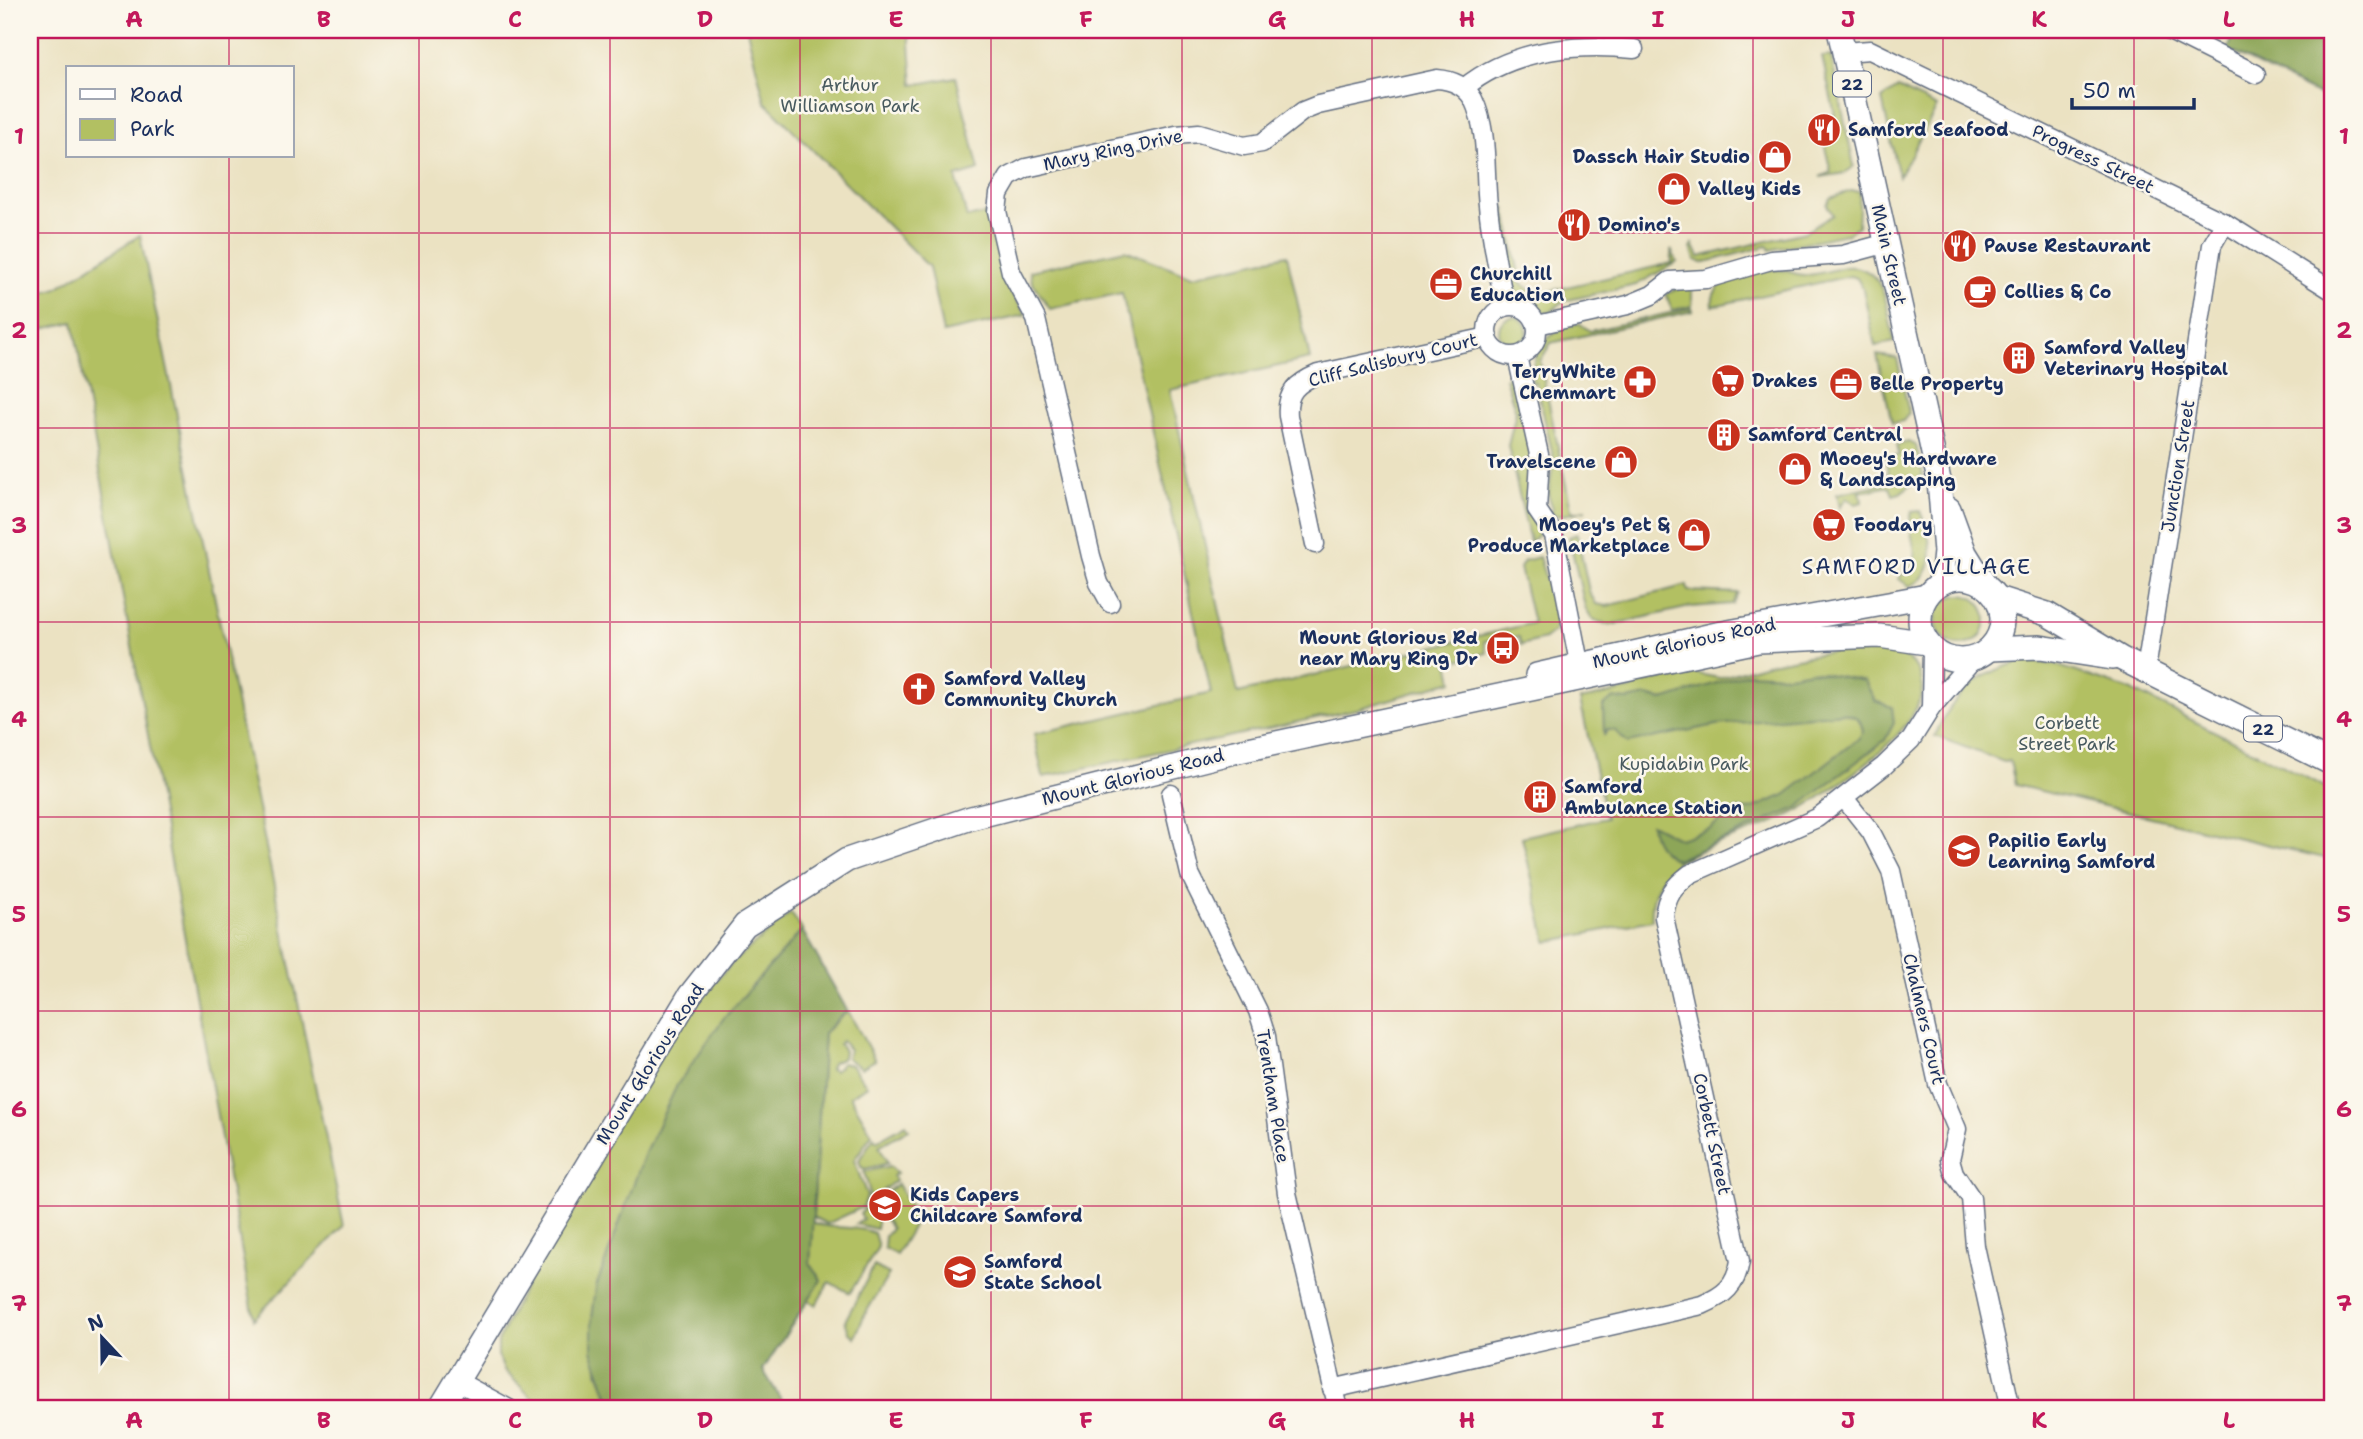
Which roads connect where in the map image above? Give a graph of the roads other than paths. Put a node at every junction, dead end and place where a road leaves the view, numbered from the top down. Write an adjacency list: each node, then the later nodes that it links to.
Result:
1 (2168, 30): 4 (street)
2 (1842, 41): 6 (street, Progress Street); 7 (main road, Main Street / 22)
3 (1634, 49): 5 (street)
4 (2256, 74)
5 (1464, 88): 9 (street); 17 (street, Mary Ring Drive)
6 (2225, 223): 8 (street, Progress Street); 23 (street, Junction Street)
7 (1884, 244): 10 (street); 13 (main road, Main Street / 22)
8 (2333, 291)
9 (1506, 307): 10 (street); 11 (street)
10 (1537, 325): 12 (street)
11 (1488, 337): 12 (street); 14 (street, Cliff Salisbury Court)
12 (1517, 356): 24 (street)
13 (1939, 480): 15 (main road, Main Street / 22); 16 (main road, Main Street / 22)
14 (1315, 544)
15 (1935, 589): 16 (main road); 18 (main road, Mount Glorious Road); 20 (main road, 22)
16 (1991, 592): 21 (main road, 22); 22 (main road, 22)
17 (1110, 603)
18 (1849, 610): 19 (main road); 24 (main road, Mount Glorious Road)
19 (1871, 636): 20 (main road, Mount Glorious Road); 24 (main road, Mount Glorious Road)
20 (1929, 646): 21 (main road, 22); 25 (street)
21 (1982, 653): 22 (main road, 22); 25 (street, Corbett Street)
22 (2122, 659): 23 (main road, 22)
23 (2146, 670): 26 (main road, 22)
24 (1581, 672): 29 (main road, Mount Glorious Road)
25 (1931, 708): 28 (street, Corbett Street)
26 (2333, 764)
27 (1171, 794): 30 (street, Trentham Place)
28 (1844, 798): 30 (street, Corbett Street); 34 (street, Chalmers Court)
29 (457, 1381): 31 (main road, Mount Glorious Road); 32 (street)
30 (1332, 1389): 33 (street, Trentham Place)
31 (440, 1409)
32 (509, 1409)
33 (1338, 1409)
34 (2011, 1409)

